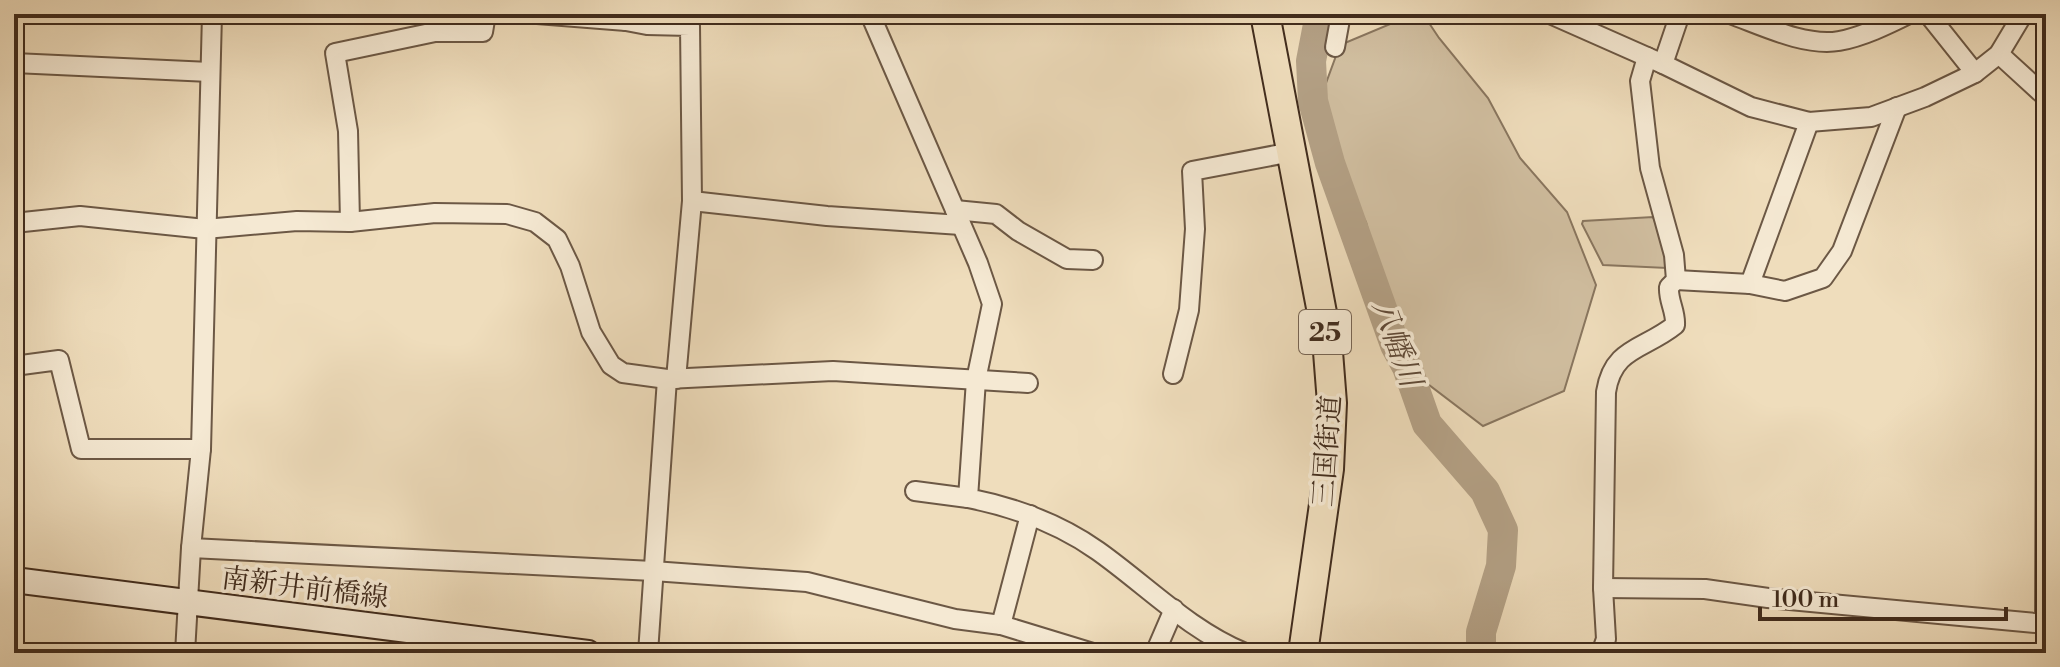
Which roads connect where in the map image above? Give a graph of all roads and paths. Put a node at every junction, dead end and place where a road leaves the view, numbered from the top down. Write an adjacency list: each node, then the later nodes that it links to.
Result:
1 (212, 14): 18 (street)
2 (486, 14): 26 (street)
3 (537, 14): 13 (street)
4 (870, 14): 25 (street)
5 (1265, 14): 23 (main road, 三国街道 / 25)
6 (1341, 14): 14 (street)
7 (1550, 14): 16 (street)
8 (1680, 14): 16 (street)
9 (1730, 14): 10 (street)
10 (1909, 14)
11 (1928, 14): 19 (street)
12 (2023, 14): 15 (street)
13 (626, 17): 24 (street)
14 (1335, 47)
15 (1999, 54): 19 (street); 20 (street)
16 (1655, 60): 22 (street); 30 (street)
17 (14, 63): 18 (street)
18 (210, 72): 28 (street)
19 (1975, 73): 21 (street)
20 (2046, 97)
21 (1897, 107): 22 (street); 31 (street)
22 (1809, 122): 31 (street)
23 (1292, 152): 34 (street); 56 (main road, 三国街道 / 25)
24 (692, 201): 25 (street); 35 (street)
25 (958, 217): 29 (street); 36 (street)
26 (350, 222): 28 (street); 35 (street)
27 (14, 223): 28 (street)
28 (205, 229): 38 (street)
29 (1093, 260)
30 (1676, 280): 31 (street); 45 (street)
31 (1750, 284)
32 (2046, 365): 48 (street)
33 (14, 366): 38 (street)
34 (1173, 374)
35 (672, 379): 36 (street); 43 (street)
36 (976, 380): 37 (street); 40 (street)
37 (1028, 383)
38 (201, 449): 42 (street)
39 (915, 491): 40 (street)
40 (968, 498): 41 (street)
41 (1030, 515): 47 (street); 49 (street)
42 (191, 548): 43 (street); 46 (street)
43 (653, 571): 49 (street); 52 (street)
44 (14, 580): 46 (main road, 南新井前橋線)
45 (1603, 588): 48 (street); 57 (street)
46 (187, 602): 50 (street); 51 (main road, 南新井前橋線)
47 (1174, 609): 54 (street); 55 (street)
48 (2046, 624)
49 (1001, 625): 53 (street)
50 (185, 653)
51 (588, 653)
52 (648, 653)
53 (1093, 653)
54 (1155, 653)
55 (1245, 653)
56 (1303, 653)
57 (1601, 653)

